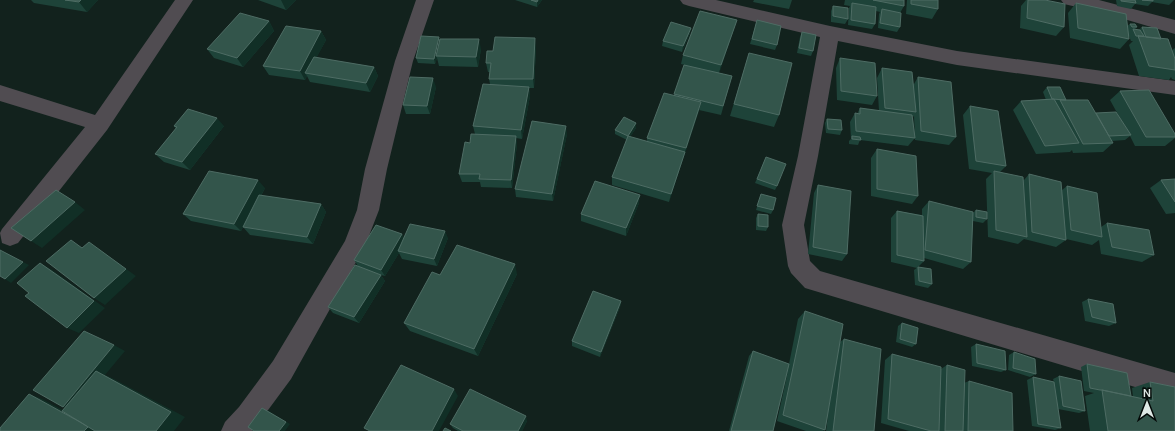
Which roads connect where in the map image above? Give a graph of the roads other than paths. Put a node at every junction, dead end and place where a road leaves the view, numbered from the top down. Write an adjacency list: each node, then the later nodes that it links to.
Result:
1 (184, 0): 9 (street)
2 (425, 0): 12 (street)
3 (689, 0): 6 (street)
4 (1070, 0): 5 (street)
5 (1175, 27)
6 (830, 33): 7 (street); 11 (street)
7 (1175, 88)
8 (0, 93): 9 (street)
9 (100, 124): 10 (street)
10 (10, 236)
11 (1175, 386)
12 (234, 431)

